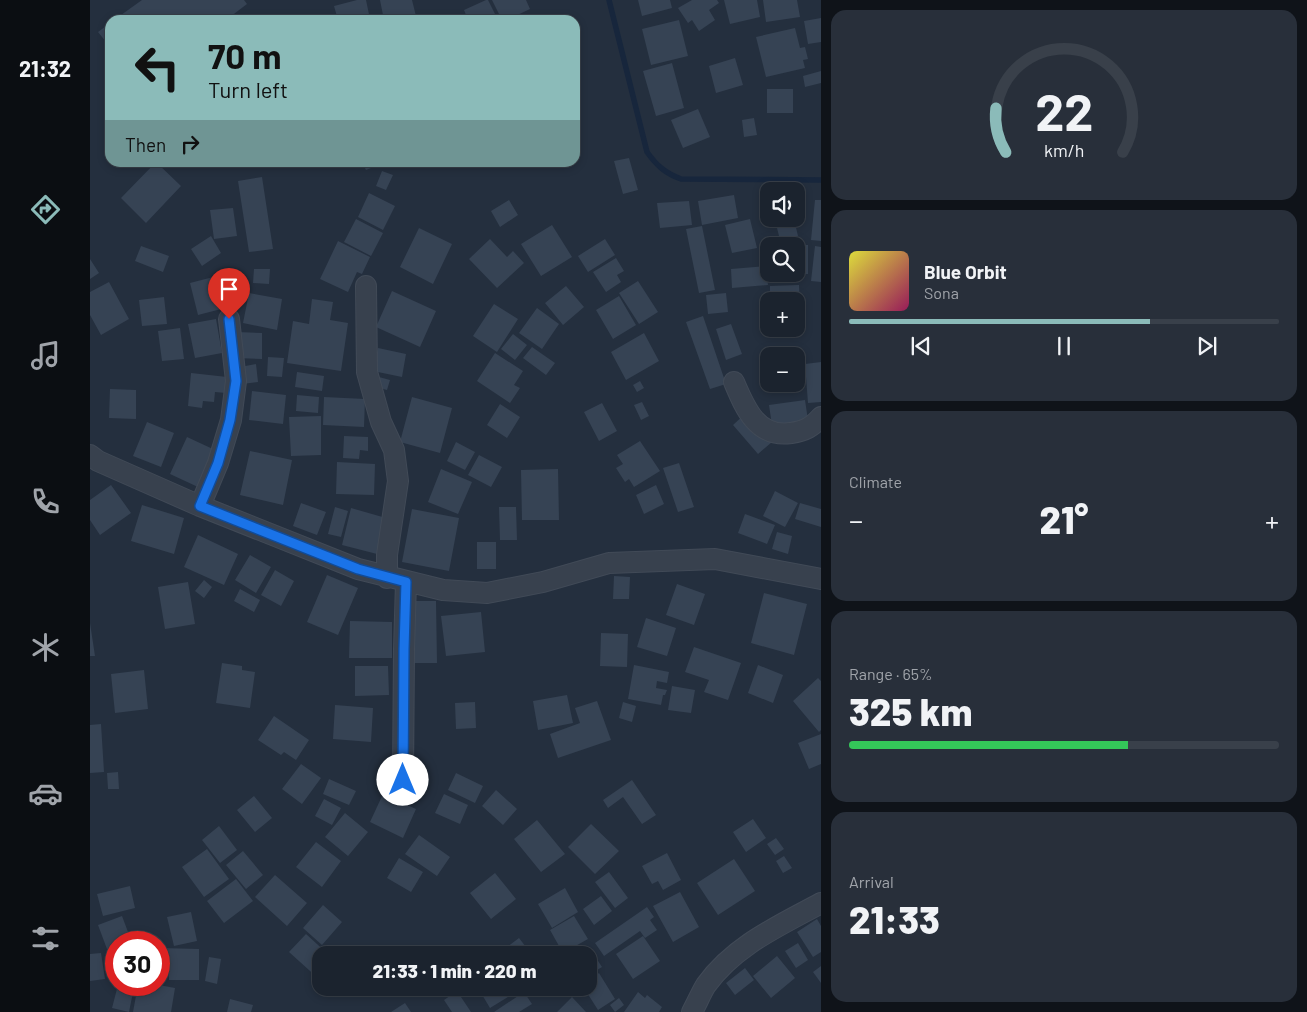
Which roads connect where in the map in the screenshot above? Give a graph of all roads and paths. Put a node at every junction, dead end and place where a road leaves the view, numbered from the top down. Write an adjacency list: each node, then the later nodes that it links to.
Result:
1 (366, 286): 8 (street)
2 (229, 319): 6 (street)
3 (734, 382): 4 (street)
4 (821, 417)
5 (93, 461): 6 (street)
6 (200, 506): 8 (street)
7 (821, 579): 8 (street)
8 (397, 580): 9 (street)
9 (403, 780)
10 (821, 903): 11 (street)
11 (692, 1012)

